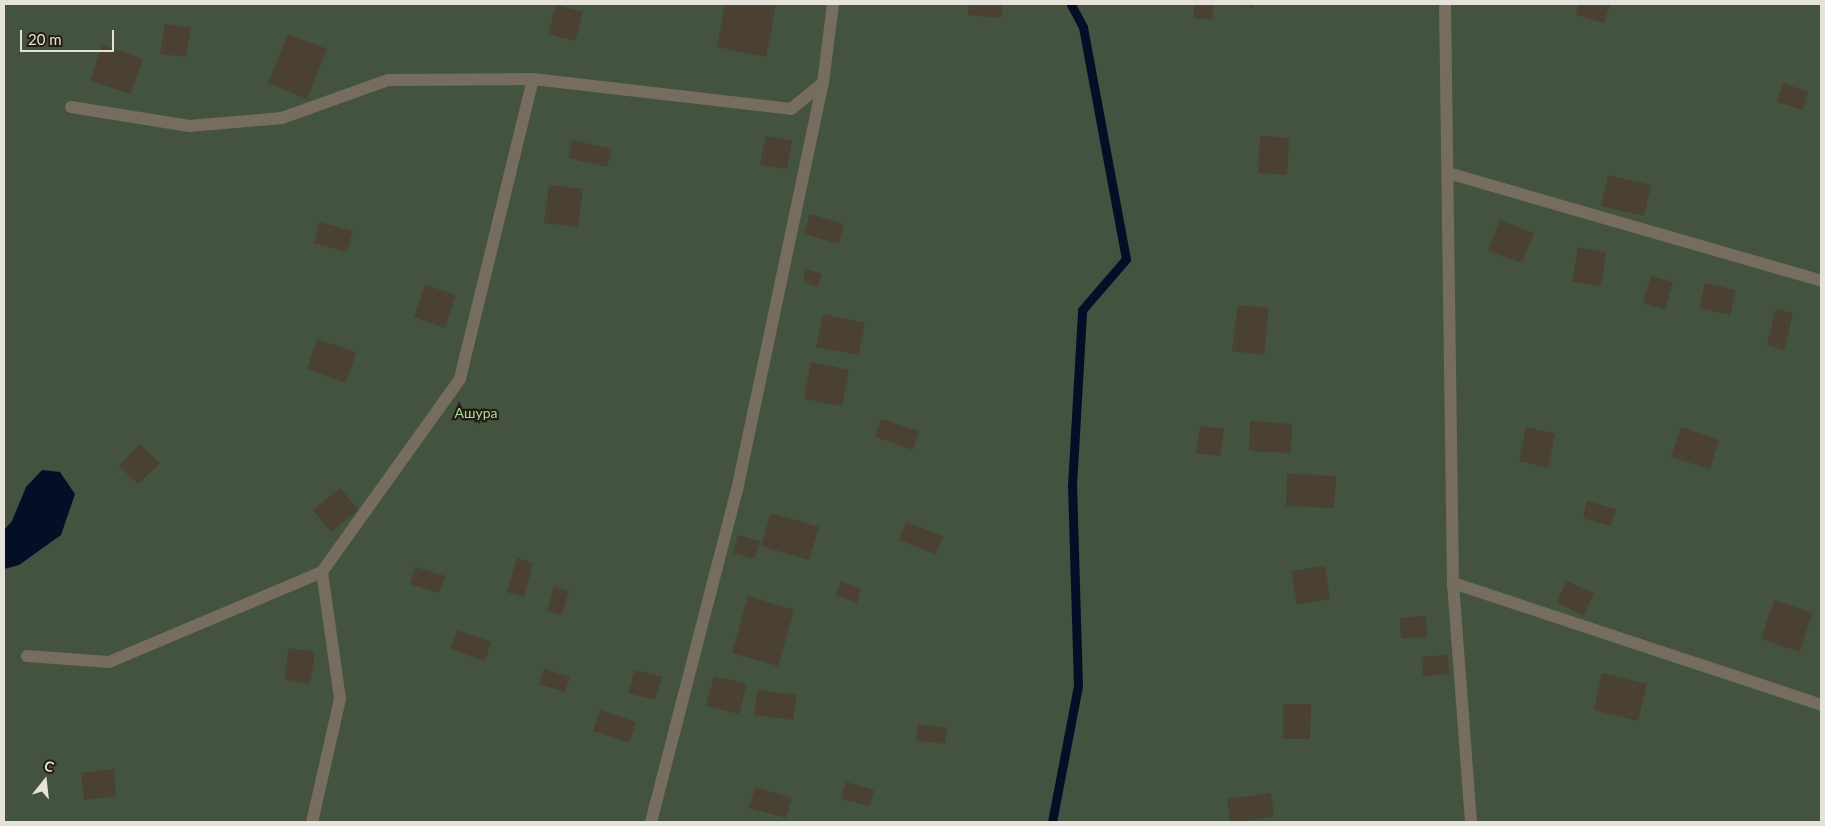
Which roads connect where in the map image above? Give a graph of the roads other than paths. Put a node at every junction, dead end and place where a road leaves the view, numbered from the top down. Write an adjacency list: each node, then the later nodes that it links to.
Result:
1 (833, 4): 4 (street)
2 (1445, 4): 6 (street)
3 (533, 79): 4 (street); 5 (street); 8 (street)
4 (822, 83): 13 (street)
5 (71, 106)
6 (1448, 173): 7 (street); 9 (street)
7 (1821, 282)
8 (322, 572): 10 (street); 12 (street)
9 (1454, 583): 11 (street); 14 (street)
10 (27, 656)
11 (1821, 705)
12 (312, 822)
13 (651, 822)
14 (1471, 822)

